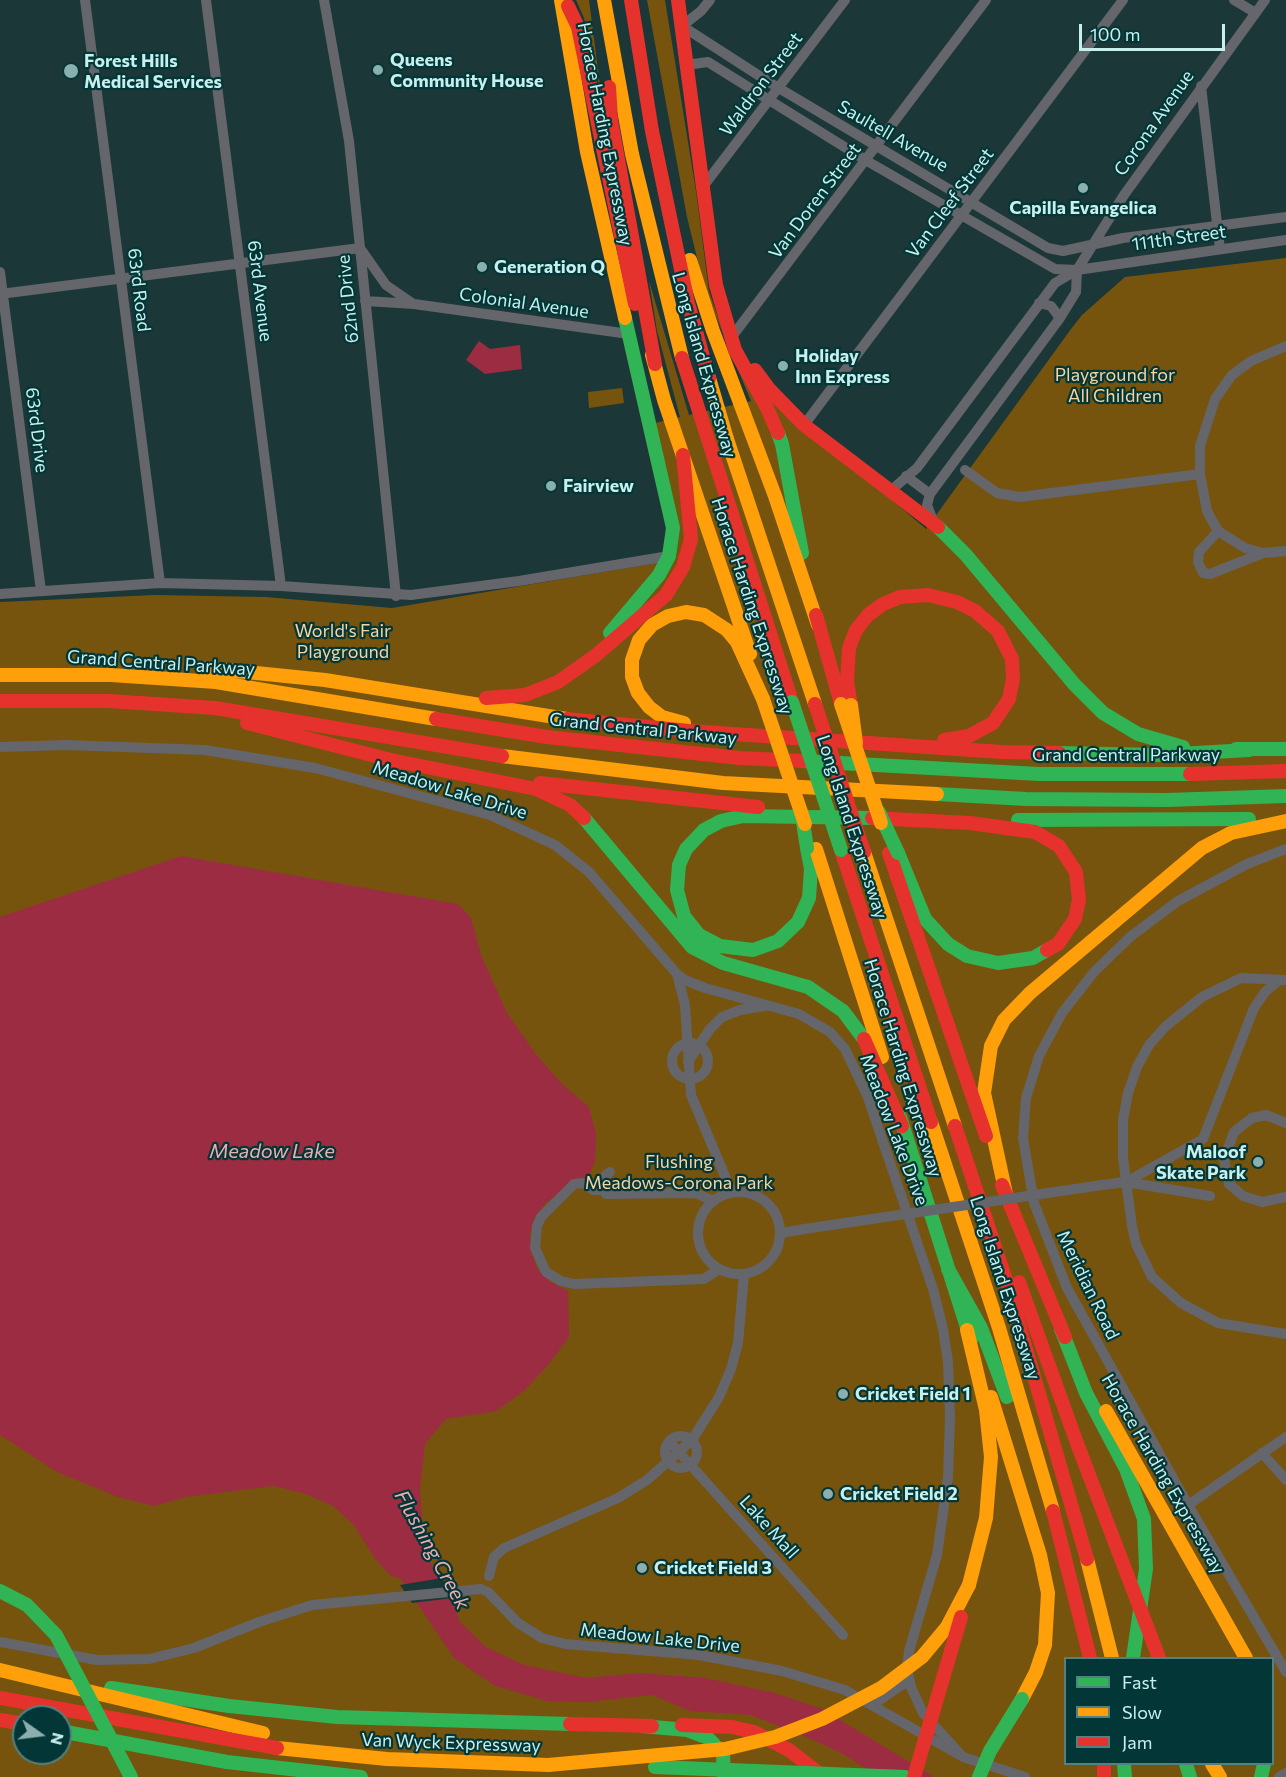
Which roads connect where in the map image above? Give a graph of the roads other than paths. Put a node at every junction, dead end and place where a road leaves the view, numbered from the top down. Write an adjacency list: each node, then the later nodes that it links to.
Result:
1 (85, 0): 38 (street, 63rd Road)
2 (206, 0): 35 (street, 63rd Avenue)
3 (324, 0): 33 (street, 62nd Drive)
4 (561, 0): 45 (main road, Horace Harding Expressway)
5 (566, 0): 48 (main road)
6 (603, 0): 48 (main road); 124 (main road, Long Island Expressway, bridge)
7 (631, 0): 26 (main road, Long Island Expressway)
8 (678, 0): 16 (main road)
9 (710, 0): 16 (street)
10 (845, 0): 21 (street, Waldron Street)
11 (986, 0): 23 (street, Van Doren Street)
12 (1123, 0): 27 (street, Van Cleef Street)
13 (1234, 0): 15 (street)
14 (1265, 0): 15 (street, Corona Avenue)
15 (1254, 12): 20 (street, Corona Avenue)
16 (682, 26): 17 (street, Saultell Avenue); 19 (main road)
17 (720, 52): 18 (street); 21 (street, Saultell Avenue)
18 (708, 63): 19 (street); 22 (street, Saultell Avenue)
19 (686, 65): 25 (main road)
20 (1201, 86): 30 (street); 32 (street, Corona Avenue)
21 (779, 88): 22 (street, Waldron Street); 23 (street, Saultell Avenue)
22 (769, 100): 24 (street, Saultell Avenue); 25 (street, Waldron Street)
23 (877, 147): 24 (street, Van Doren Street); 27 (street, Saultell Avenue)
24 (867, 161): 28 (street, Saultell Avenue); 46 (street, Van Doren Street)
25 (702, 188): 43 (main road)
26 (666, 199): 66 (main road); 95 (main road, Long Island Expressway, bridge)
27 (972, 202): 28 (street, Van Cleef Street); 32 (street, Saultell Avenue)
28 (962, 215): 36 (street, Saultell Avenue); 49 (street, Van Cleef Street)
29 (1286, 217): 30 (street, 111th Street)
30 (1218, 226): 32 (street, 111th Street); 34 (street)
31 (1286, 240): 34 (street, 111th Street)
32 (1094, 243): 36 (street, Corona Avenue)
33 (360, 248): 35 (street); 40 (street, 62nd Drive); 42 (street, Colonial Avenue)
34 (1220, 249): 36 (street, 111th Street)
35 (240, 263): 38 (street); 62 (street, 63rd Avenue)
36 (1077, 270): 41 (street, Corona Avenue); 44 (street, Corona Avenue)
37 (0, 272): 39 (street, 63rd Drive)
38 (121, 278): 39 (street); 61 (street, 63rd Road)
39 (1, 294): 63 (street, 63rd Drive)
40 (364, 301): 42 (street, Colonial Avenue); 65 (street, 62nd Drive)
41 (1039, 303): 44 (street); 53 (street, Corona Avenue)
42 (414, 304): 45 (street, Colonial Avenue)
43 (724, 318): 46 (main road); 66 (main road)
44 (1060, 318): 55 (street, Corona Avenue)
45 (630, 334): 60 (main road, Horace Harding Expressway)
46 (734, 334): 49 (main road)
47 (1286, 346): 52 (street)
48 (655, 364): 50 (main road, Horace Harding Expressway)
49 (804, 425): 54 (main road)
50 (683, 455): 69 (main road); 71 (main road, Horace Harding Expressway)
51 (965, 470): 52 (street)
52 (1200, 474): 57 (street)
53 (906, 476): 54 (street, Corona Avenue); 55 (street)
54 (889, 492): 56 (main road)
55 (930, 494): 56 (street)
56 (938, 527): 79 (main road)
57 (1218, 531): 59 (street); 59 (street)
58 (1286, 551): 59 (street)
59 (1263, 553)
60 (669, 556): 65 (street); 69 (main road)
61 (160, 584): 62 (street); 63 (street)
62 (281, 586): 65 (street)
63 (41, 591): 64 (street)
64 (0, 594)
65 (396, 596)
66 (818, 625): 73 (main road)
67 (75, 674): 68 (main road, Grand Central Parkway); 70 (main road); 80 (main road, Grand Central Parkway)
68 (0, 675)
69 (558, 682): 70 (main road)
70 (402, 691): 75 (main road)
71 (763, 699): 75 (main road); 86 (main road, Horace Harding Expressway, bridge)
72 (0, 701): 74 (main road)
73 (846, 704): 76 (main road, bridge); 76 (main road)
74 (180, 705): 81 (main road); 82 (main road)
75 (761, 735): 76 (main road)
76 (851, 742): 79 (main road); 88 (main road, bridge)
77 (0, 747): 89 (street, Meadow Lake Drive)
78 (1286, 749): 79 (main road)
79 (1249, 750)
80 (1286, 771)
81 (490, 778): 83 (main road); 98 (main road)
82 (1286, 796)
83 (826, 815): 85 (main road); 86 (main road)
84 (1286, 819): 85 (main road); 103 (main road)
85 (970, 823): 88 (main road)
86 (811, 849): 98 (main road, Horace Harding Expressway)
87 (1286, 849): 123 (street, Meridian Road)
88 (893, 853): 103 (main road, Horace Harding Expressway)
89 (677, 974): 91 (street, Meadow Lake Drive); 92 (street)
90 (1282, 981): 100 (street); 100 (street)
91 (769, 1006): 93 (street); 138 (street, Meadow Lake Drive)
92 (687, 1042): 93 (street); 94 (street); 96 (street)
93 (700, 1045): 94 (street); 96 (street)
94 (688, 1062): 96 (street)
95 (939, 1077): 122 (main road, bridge); 131 (main road, Long Island Expressway)
96 (690, 1079): 101 (street)
97 (1286, 1123): 105 (street)
98 (902, 1126): 109 (main road, Horace Harding Expressway)
99 (610, 1172): 108 (street)
100 (1126, 1182): 104 (street); 107 (street, bridge); 113 (street)
101 (732, 1193): 106 (street); 107 (street)
102 (606, 1194): 106 (street)
103 (1006, 1194): 111 (main road, Horace Harding Expressway)
104 (1210, 1196)
105 (1286, 1197)
106 (714, 1201): 108 (street)
107 (780, 1233): 110 (street)
108 (719, 1269): 110 (street)
109 (948, 1269): 112 (main road, Horace Harding Expressway); 124 (main road)
110 (744, 1274): 115 (street)
111 (1061, 1329): 132 (main road); 135 (main road, Horace Harding Expressway)
112 (967, 1330): 126 (main road); 153 (main road, Horace Harding Expressway, bridge)
113 (1286, 1334)
114 (1286, 1437): 118 (street)
115 (692, 1440): 116 (street); 117 (street); 120 (street)
116 (669, 1441): 117 (street, Lake Mall); 119 (street)
117 (680, 1452): 119 (street); 120 (street, Lake Mall)
118 (1262, 1454): 121 (street); 123 (street)
119 (670, 1463): 120 (street); 125 (street)
120 (691, 1464): 128 (street, Lake Mall)
121 (1286, 1480)
122 (1095, 1497): 133 (main road, bridge); 134 (main road, bridge)
123 (1188, 1505): 137 (street, Meridian Road)
124 (1063, 1546): 130 (main road, Long Island Expressway)
125 (489, 1576)
126 (969, 1585): 145 (main road, bridge); 152 (main road, bridge)
127 (0, 1591): 147 (main road, bridge)
128 (843, 1635)
129 (0, 1642): 140 (street, Meadow Lake Drive)
130 (1090, 1657)
131 (1112, 1657)
132 (1132, 1657)
133 (1148, 1657)
134 (1157, 1657)
135 (1245, 1657)
136 (0, 1669): 141 (main road); 144 (main road)
137 (1286, 1672)
138 (909, 1680): 140 (street); 143 (street, Meadow Lake Drive)
139 (0, 1698): 144 (main road, Van Wyck Expressway)
140 (872, 1705): 143 (street, Meadow Lake Drive)
141 (642, 1726): 149 (main road); 150 (main road)
142 (72, 1733): 148 (main road, Van Wyck Expressway)
143 (963, 1757): 154 (street, Meadow Lake Drive)
144 (431, 1762): 145 (main road, Van Wyck Expressway)
145 (548, 1765): 151 (main road, Van Wyck Expressway, bridge)
146 (1286, 1773): 155 (street)
147 (131, 1777)
148 (362, 1777)
149 (724, 1777)
150 (823, 1777)
151 (905, 1777)
152 (914, 1777)
153 (979, 1777)
154 (1025, 1777)
155 (1278, 1777)

